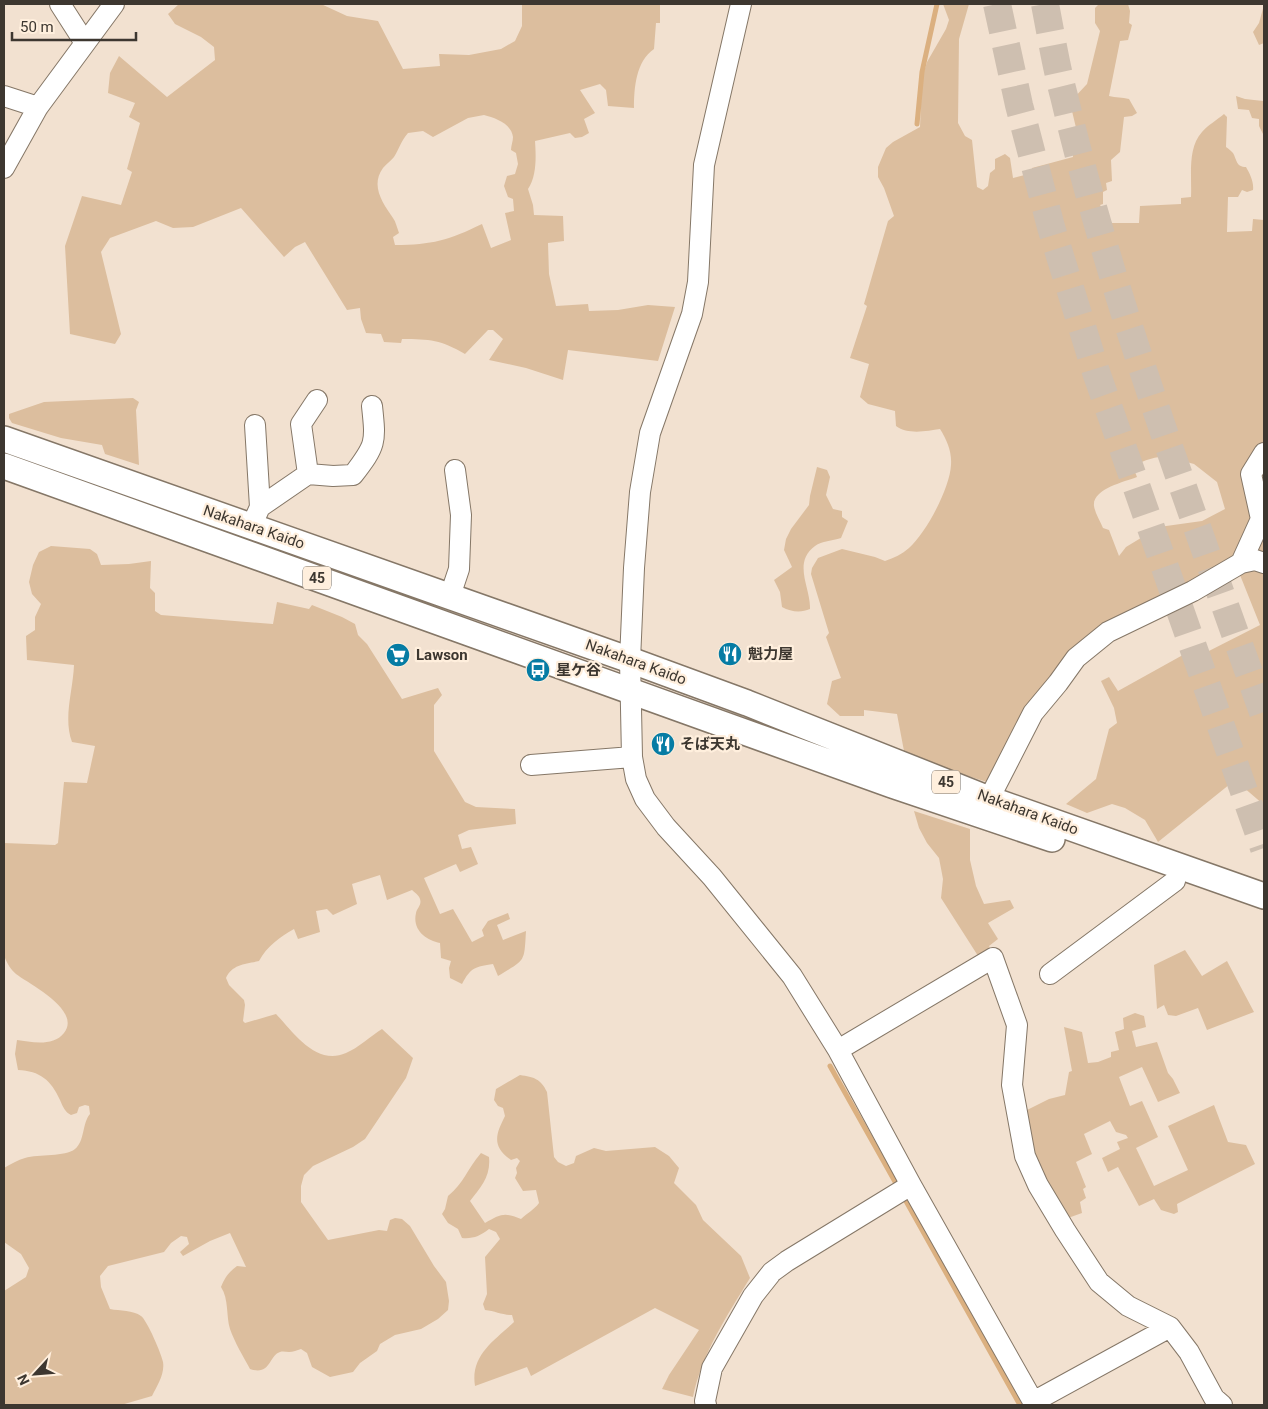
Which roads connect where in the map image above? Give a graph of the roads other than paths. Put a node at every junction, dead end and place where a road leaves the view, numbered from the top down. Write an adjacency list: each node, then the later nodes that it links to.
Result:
1 (60, 4): 4 (street)
2 (114, 4): 4 (street)
3 (741, 4): 20 (street)
4 (84, 43): 6 (street)
5 (4, 96): 6 (street)
6 (38, 107): 7 (street)
7 (4, 168)
8 (317, 400): 15 (street)
9 (372, 406): 15 (street)
10 (255, 425): 16 (street)
11 (4, 439): 16 (main road, Nakahara Kaido / 45)
12 (1264, 453): 17 (street)
13 (4, 466): 21 (main road, Nakahara Kaido / 45)
14 (455, 470): 19 (street)
15 (308, 474): 16 (street)
16 (256, 517): 19 (main road, Nakahara Kaido / 45)
17 (1241, 563): 18 (street); 24 (street)
18 (1264, 563)
19 (450, 596): 20 (main road, Nakahara Kaido / 45)
20 (630, 660): 21 (street); 24 (main road, Nakahara Kaido / 45)
21 (630, 691): 22 (street); 25 (main road, Nakahara Kaido / 45)
22 (632, 757): 23 (street); 28 (street)
23 (531, 765)
24 (990, 799): 26 (main road, Nakahara Kaido / 45)
25 (1175, 881): 26 (main road, Nakahara Kaido / 45); 27 (street)
26 (1263, 898)
27 (1050, 974)
28 (838, 1050): 29 (street); 30 (street)
29 (911, 1185): 31 (street); 32 (street)
30 (1170, 1327): 31 (street); 33 (street)
31 (1034, 1404)
32 (706, 1405)
33 (1222, 1405)

